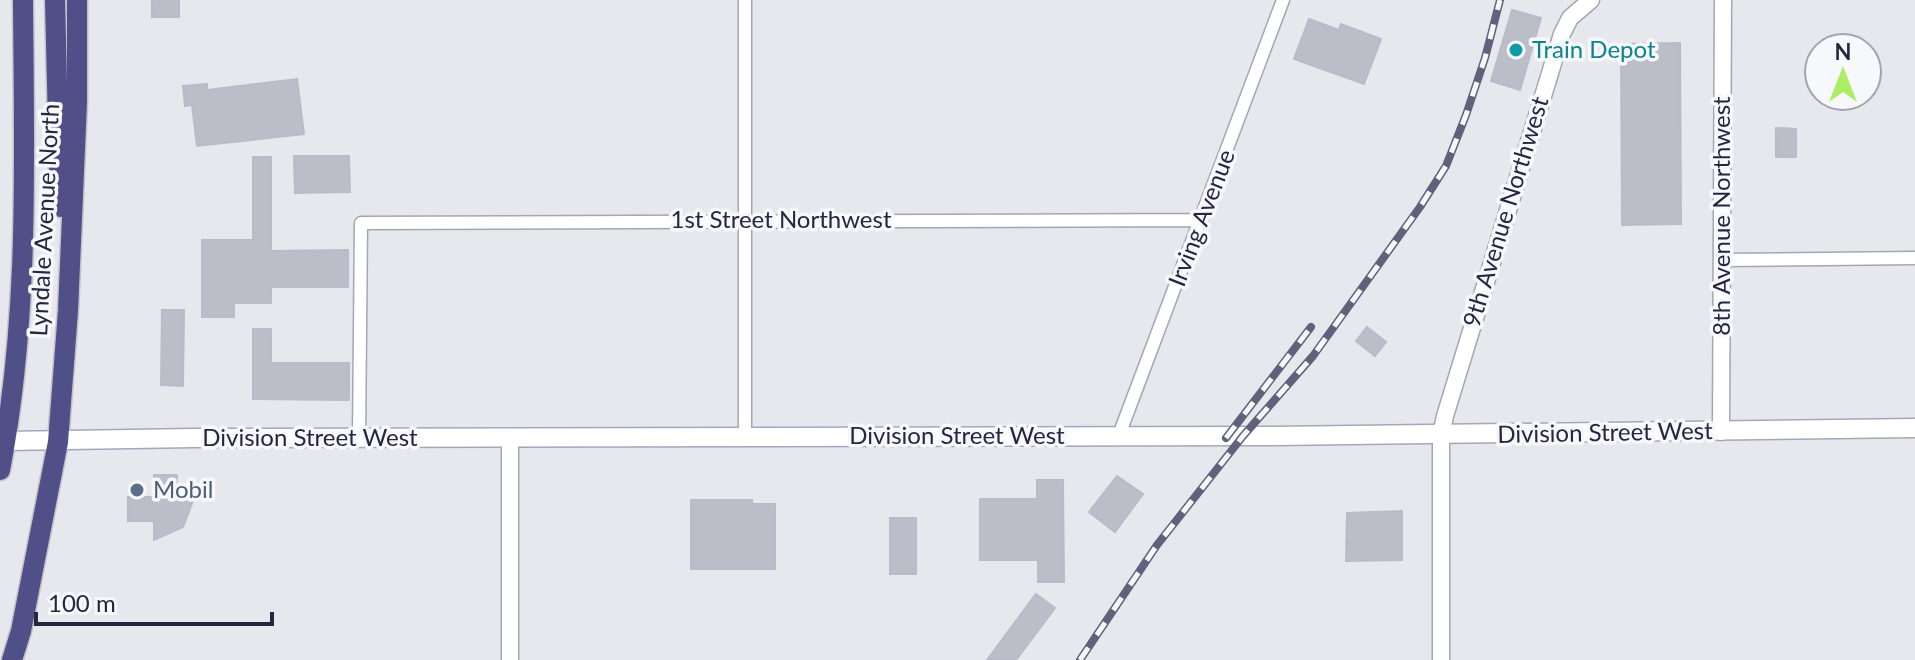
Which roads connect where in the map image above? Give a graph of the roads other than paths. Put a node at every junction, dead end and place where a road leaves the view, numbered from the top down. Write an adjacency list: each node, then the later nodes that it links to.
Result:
1 (23, 0): 20 (highway)
2 (55, 0): 12 (highway)
3 (77, 0): 12 (highway, Lyndale Avenue North)
4 (745, 0): 8 (street)
5 (1283, 0): 9 (street, Irving Avenue)
6 (1591, 0): 16 (street, 9th Avenue Northwest)
7 (1723, 0): 11 (street, 8th Avenue Northwest)
8 (745, 220): 9 (street, 1st Street Northwest); 18 (street); 19 (street, 1st Street Northwest)
9 (1201, 220): 15 (street, Irving Avenue)
10 (1915, 258): 11 (street)
11 (1722, 260): 14 (street, 8th Avenue Northwest)
12 (68, 311): 21 (highway, Lyndale Avenue North)
13 (1915, 428): 14 (main road, Division Street West)
14 (1721, 432): 16 (main road, Division Street West)
15 (1119, 435): 16 (main road, Division Street West); 18 (main road, Division Street West)
16 (1441, 435): 25 (street, 9th Avenue Northwest)
17 (510, 437): 18 (main road, Division Street West); 19 (main road, Division Street West); 24 (street)
18 (745, 437)
19 (359, 438): 21 (main road, Division Street West)
20 (3, 442): 21 (main road, Division Street West); 22 (highway)
21 (58, 442): 23 (highway, Lyndale Avenue North)
22 (0, 470)
23 (12, 660)
24 (510, 660)
25 (1441, 660)

